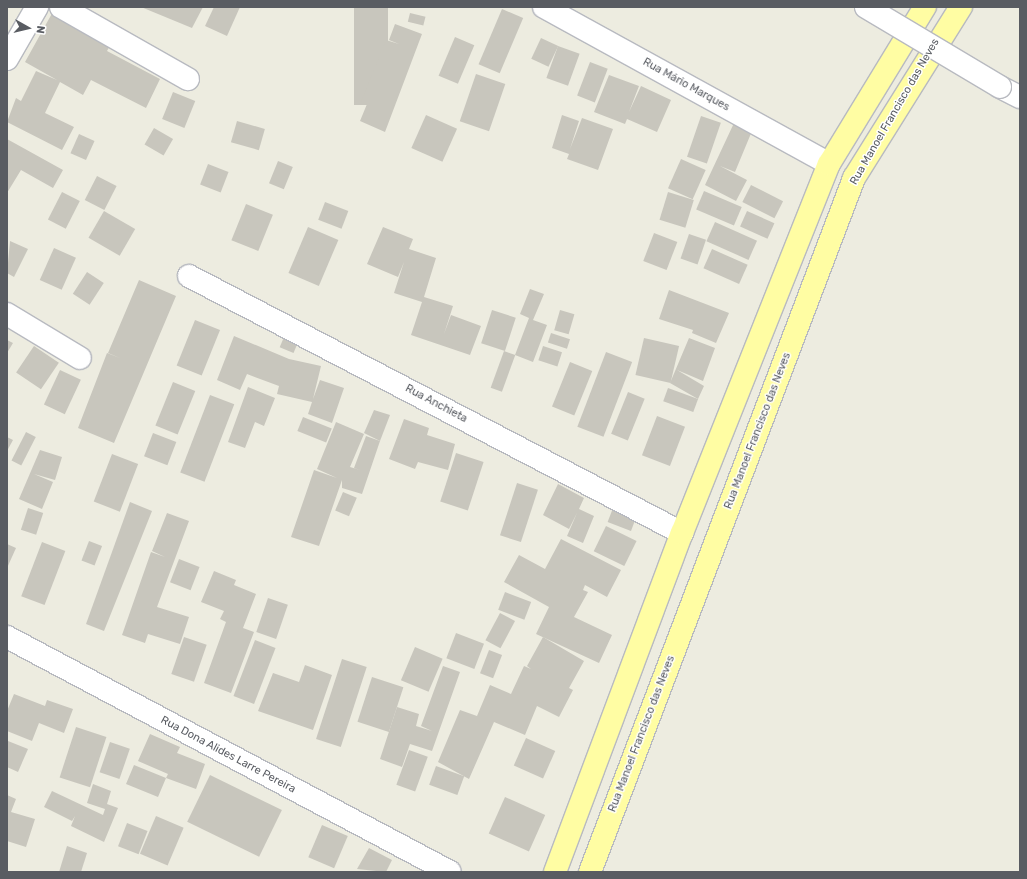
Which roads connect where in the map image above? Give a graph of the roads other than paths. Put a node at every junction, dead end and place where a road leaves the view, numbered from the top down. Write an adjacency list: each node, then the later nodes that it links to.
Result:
1 (37, 7): 7 (street)
2 (61, 7): 8 (street)
3 (544, 7): 10 (street, Rua Mário Marques)
4 (866, 7): 9 (street, bridge)
5 (925, 7): 10 (main road)
6 (961, 7): 18 (main road, Rua Manoel Francisco das Neves)
7 (7, 59)
8 (188, 79)
9 (1020, 97)
10 (829, 164): 14 (main road)
11 (189, 276): 14 (street, Rua Anchieta)
12 (7, 314): 13 (street)
13 (80, 358)
14 (682, 533): 17 (main road)
15 (7, 637): 16 (street, Rua Dona Alides Larre Pereira)
16 (450, 872)
17 (555, 872)
18 (590, 872)

